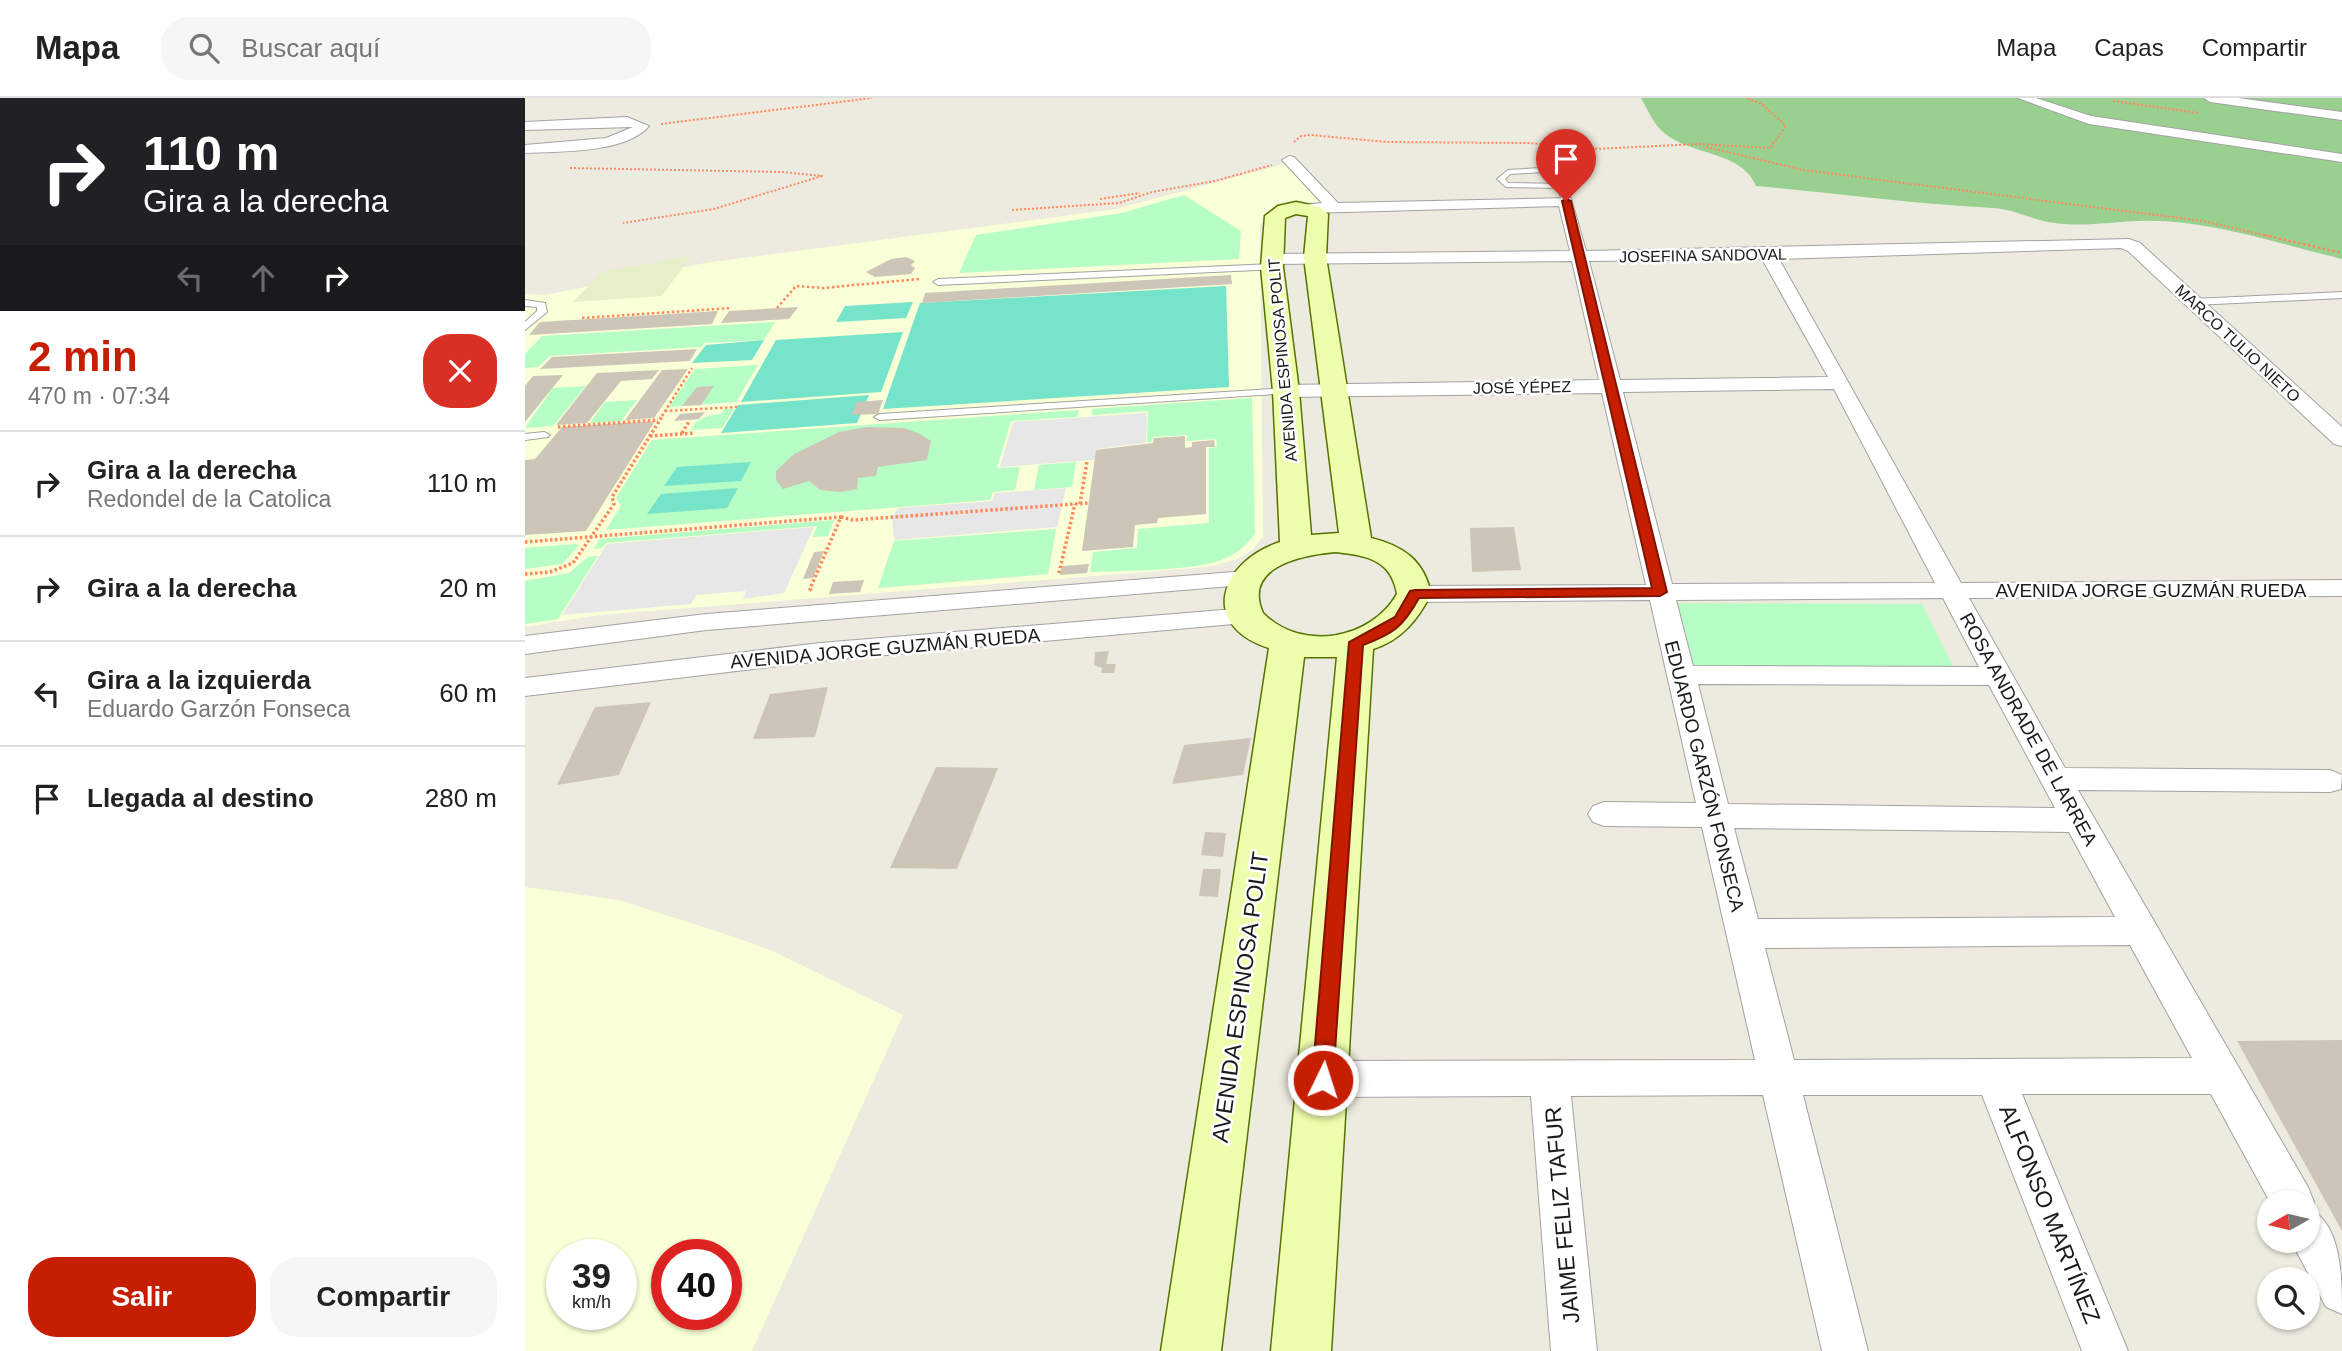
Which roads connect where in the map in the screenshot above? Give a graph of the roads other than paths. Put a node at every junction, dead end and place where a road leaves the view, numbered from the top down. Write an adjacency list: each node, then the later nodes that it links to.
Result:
1 (2024, 98): 6 (street)
2 (2210, 98): 3 (street)
3 (2342, 116)
4 (525, 126): 5 (street)
5 (525, 149)
6 (2342, 158)
7 (1289, 160): 10 (street)
8 (1573, 168): 9 (lane)
9 (1566, 201): 10 (street); 13 (street, EDUARDO GARZÓN FONSECA)
10 (1321, 207): 14 (street); 15 (street, AVENIDA ESPINOSA POLIT)
11 (2134, 247): 12 (street, JOSEFINA SANDOVAL); 18 (street, MARCO TULIO NIETO)
12 (1768, 254): 13 (street, JOSEFINA SANDOVAL); 21 (street, ROSA ANDRADE DE LARREA)
13 (1578, 256): 14 (street, JOSEFINA SANDOVAL); 22 (street, EDUARDO GARZÓN FONSECA)
14 (1315, 257): 15 (street, JOSEFINA SANDOVAL); 23 (street)
15 (1272, 263): 16 (lane); 24 (street, AVENIDA ESPINOSA POLIT)
16 (938, 282)
17 (2342, 295): 18 (lane)
18 (2193, 302): 28 (street, MARCO TULIO NIETO)
19 (525, 303): 20 (lane)
20 (525, 327)
21 (1841, 383): 22 (street, JOSÉ YÉPEZ); 33 (street, ROSA ANDRADE DE LARREA)
22 (1609, 386): 23 (street, JOSÉ YÉPEZ); 34 (street, EDUARDO GARZÓN FONSECA)
23 (1332, 390): 24 (street, JOSÉ YÉPEZ); 29 (street)
24 (1286, 391): 25 (lane); 30 (street, AVENIDA ESPINOSA POLIT)
25 (880, 417)
26 (546, 431): 27 (lane)
27 (525, 437)
28 (2342, 439)
29 (1356, 544): 30 (street); 35 (street)
30 (1296, 547): 31 (street)
31 (1246, 579): 36 (street, AVENIDA JORGE GUZMÁN RUEDA); 37 (street)
32 (2342, 588): 33 (street, AVENIDA JORGE GUZMÁN RUEDA)
33 (1952, 591): 34 (street, AVENIDA JORGE GUZMÁN RUEDA); 43 (street, ROSA ANDRADE DE LARREA)
34 (1660, 592): 35 (street, AVENIDA JORGE GUZMÁN RUEDA); 42 (street, EDUARDO GARZÓN FONSECA)
35 (1415, 594): 39 (street)
36 (826, 604): 40 (street, AVENIDA JORGE GUZMÁN RUEDA); 41 (street)
37 (1247, 617): 38 (street); 41 (street, AVENIDA JORGE GUZMÁN RUEDA)
38 (1288, 642): 39 (street); 60 (street, AVENIDA ESPINOSA POLIT)
39 (1356, 642): 56 (street)
40 (525, 645)
41 (820, 652): 44 (street, AVENIDA JORGE GUZMÁN RUEDA)
42 (1680, 675): 43 (street); 48 (street, EDUARDO GARZÓN FONSECA)
43 (1998, 676): 45 (street, ROSA ANDRADE DE LARREA)
44 (525, 687)
45 (2056, 779): 46 (street); 49 (street, ROSA ANDRADE DE LARREA)
46 (2330, 781)
47 (1604, 814): 48 (street)
48 (1714, 814): 49 (street); 51 (street, EDUARDO GARZÓN FONSECA)
49 (2079, 820): 50 (street, ROSA ANDRADE DE LARREA)
50 (2142, 931): 51 (street); 52 (street, ROSA ANDRADE DE LARREA)
51 (1743, 934): 55 (street, EDUARDO GARZÓN FONSECA)
52 (2223, 1076): 53 (street); 57 (street, ROSA ANDRADE DE LARREA)
53 (1995, 1077): 55 (street); 64 (street, ALFONSO MARTÍNEZ)
54 (1549, 1078): 55 (street); 56 (street); 62 (street, JAIME FELIZ TAFUR)
55 (1779, 1078): 63 (street, EDUARDO GARZÓN FONSECA)
56 (1323, 1080): 61 (street)
57 (2286, 1190)
58 (2321, 1253): 59 (street)
59 (2342, 1292)
60 (1191, 1351)
61 (1301, 1351)
62 (1574, 1351)
63 (1845, 1351)
64 (2105, 1351)

